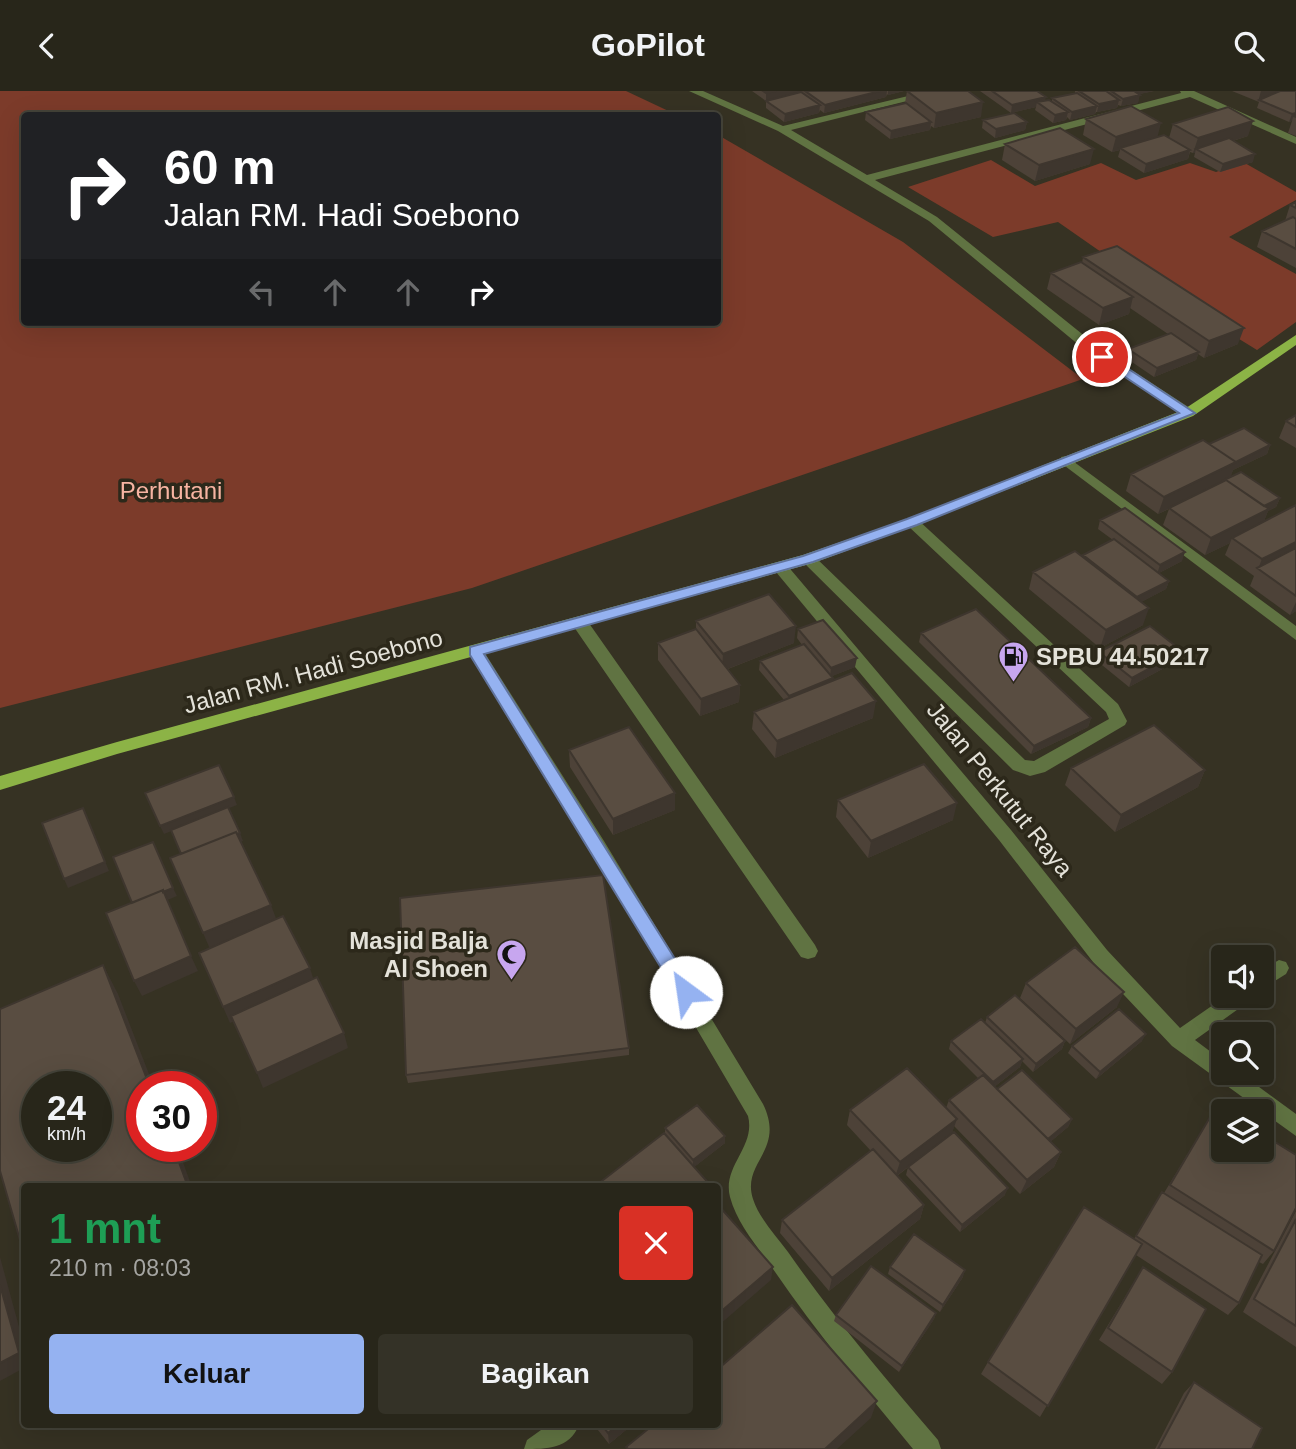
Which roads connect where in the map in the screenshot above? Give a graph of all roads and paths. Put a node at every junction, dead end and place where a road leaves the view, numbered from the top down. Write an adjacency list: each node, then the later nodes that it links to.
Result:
1 (694, 91): 4 (street)
2 (942, 91): 4 (street)
3 (1187, 92): 5 (street); 6 (street)
4 (782, 129): 6 (street)
5 (1296, 141)
6 (869, 178): 8 (street)
7 (1296, 339): 8 (main road, Jalan RM. Hadi Soebono)
8 (1188, 413): 9 (main road, Jalan RM. Hadi Soebono)
9 (1066, 460): 10 (main road, Jalan RM. Hadi Soebono); 14 (street)
10 (912, 522): 11 (main road, Jalan RM. Hadi Soebono); 11 (street)
11 (808, 559): 12 (main road, Jalan RM. Hadi Soebono)
12 (781, 568): 13 (main road, Jalan RM. Hadi Soebono); 21 (street, Jalan Perkutut Raya)
13 (580, 623): 15 (main road, Jalan RM. Hadi Soebono); 17 (street)
14 (1296, 634)
15 (475, 651): 16 (main road, Jalan RM. Hadi Soebono); 25 (street)
16 (0, 783)
17 (808, 951)
18 (1279, 968): 19 (street)
19 (1274, 972)
20 (1224, 1008): 21 (street)
21 (1180, 1040): 22 (street, Jalan Perkutut Raya)
22 (1296, 1126)
23 (563, 1428): 24 (street)
24 (536, 1449)
25 (929, 1449)

